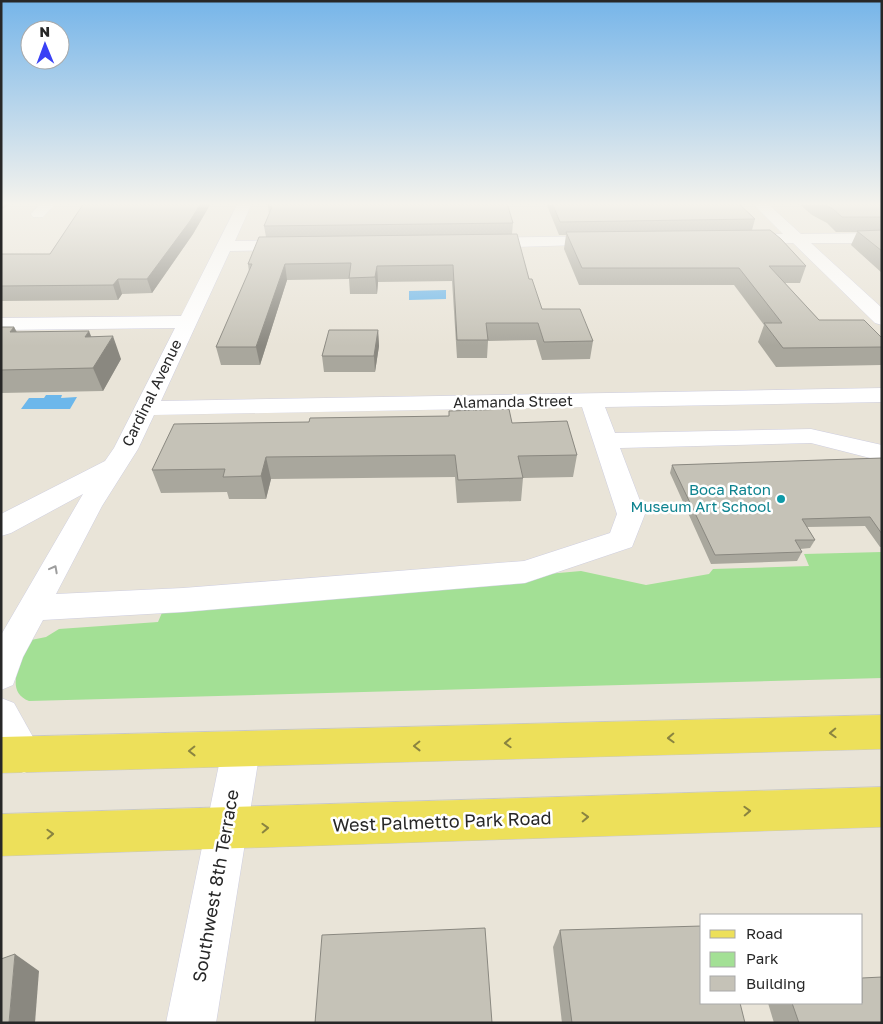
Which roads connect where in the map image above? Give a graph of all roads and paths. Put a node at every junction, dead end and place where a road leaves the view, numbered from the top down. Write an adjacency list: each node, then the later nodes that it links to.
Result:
1 (222, 251): 4 (street, Cardinal Avenue)
2 (808, 251): 3 (street)
3 (882, 319)
4 (186, 322): 5 (street); 8 (street, Cardinal Avenue)
5 (1, 324)
6 (882, 395): 7 (street, Alamanda Street)
7 (591, 400): 8 (street, Alamanda Street); 9 (street)
8 (144, 408): 11 (street, Cardinal Avenue)
9 (607, 441): 10 (street); 13 (street)
10 (882, 453)
11 (114, 467): 12 (street); 13 (street, Cardinal Avenue, one-way to 11)
12 (1, 526)
13 (34, 608): 14 (street, Cardinal Avenue)
14 (1, 675)
15 (1, 714): 18 (street)
16 (882, 732): 17 (main road, one-way to 17)
17 (240, 750): 18 (main road, one-way to 18); 20 (street, Southwest 8th Terrace)
18 (13, 755)
19 (882, 807): 20 (main road, West Palmetto Park Road, one-way to 19)
20 (226, 829): 21 (main road, West Palmetto Park Road, one-way to 20); 22 (street, Southwest 8th Terrace)
21 (1, 835)
22 (191, 1023)

